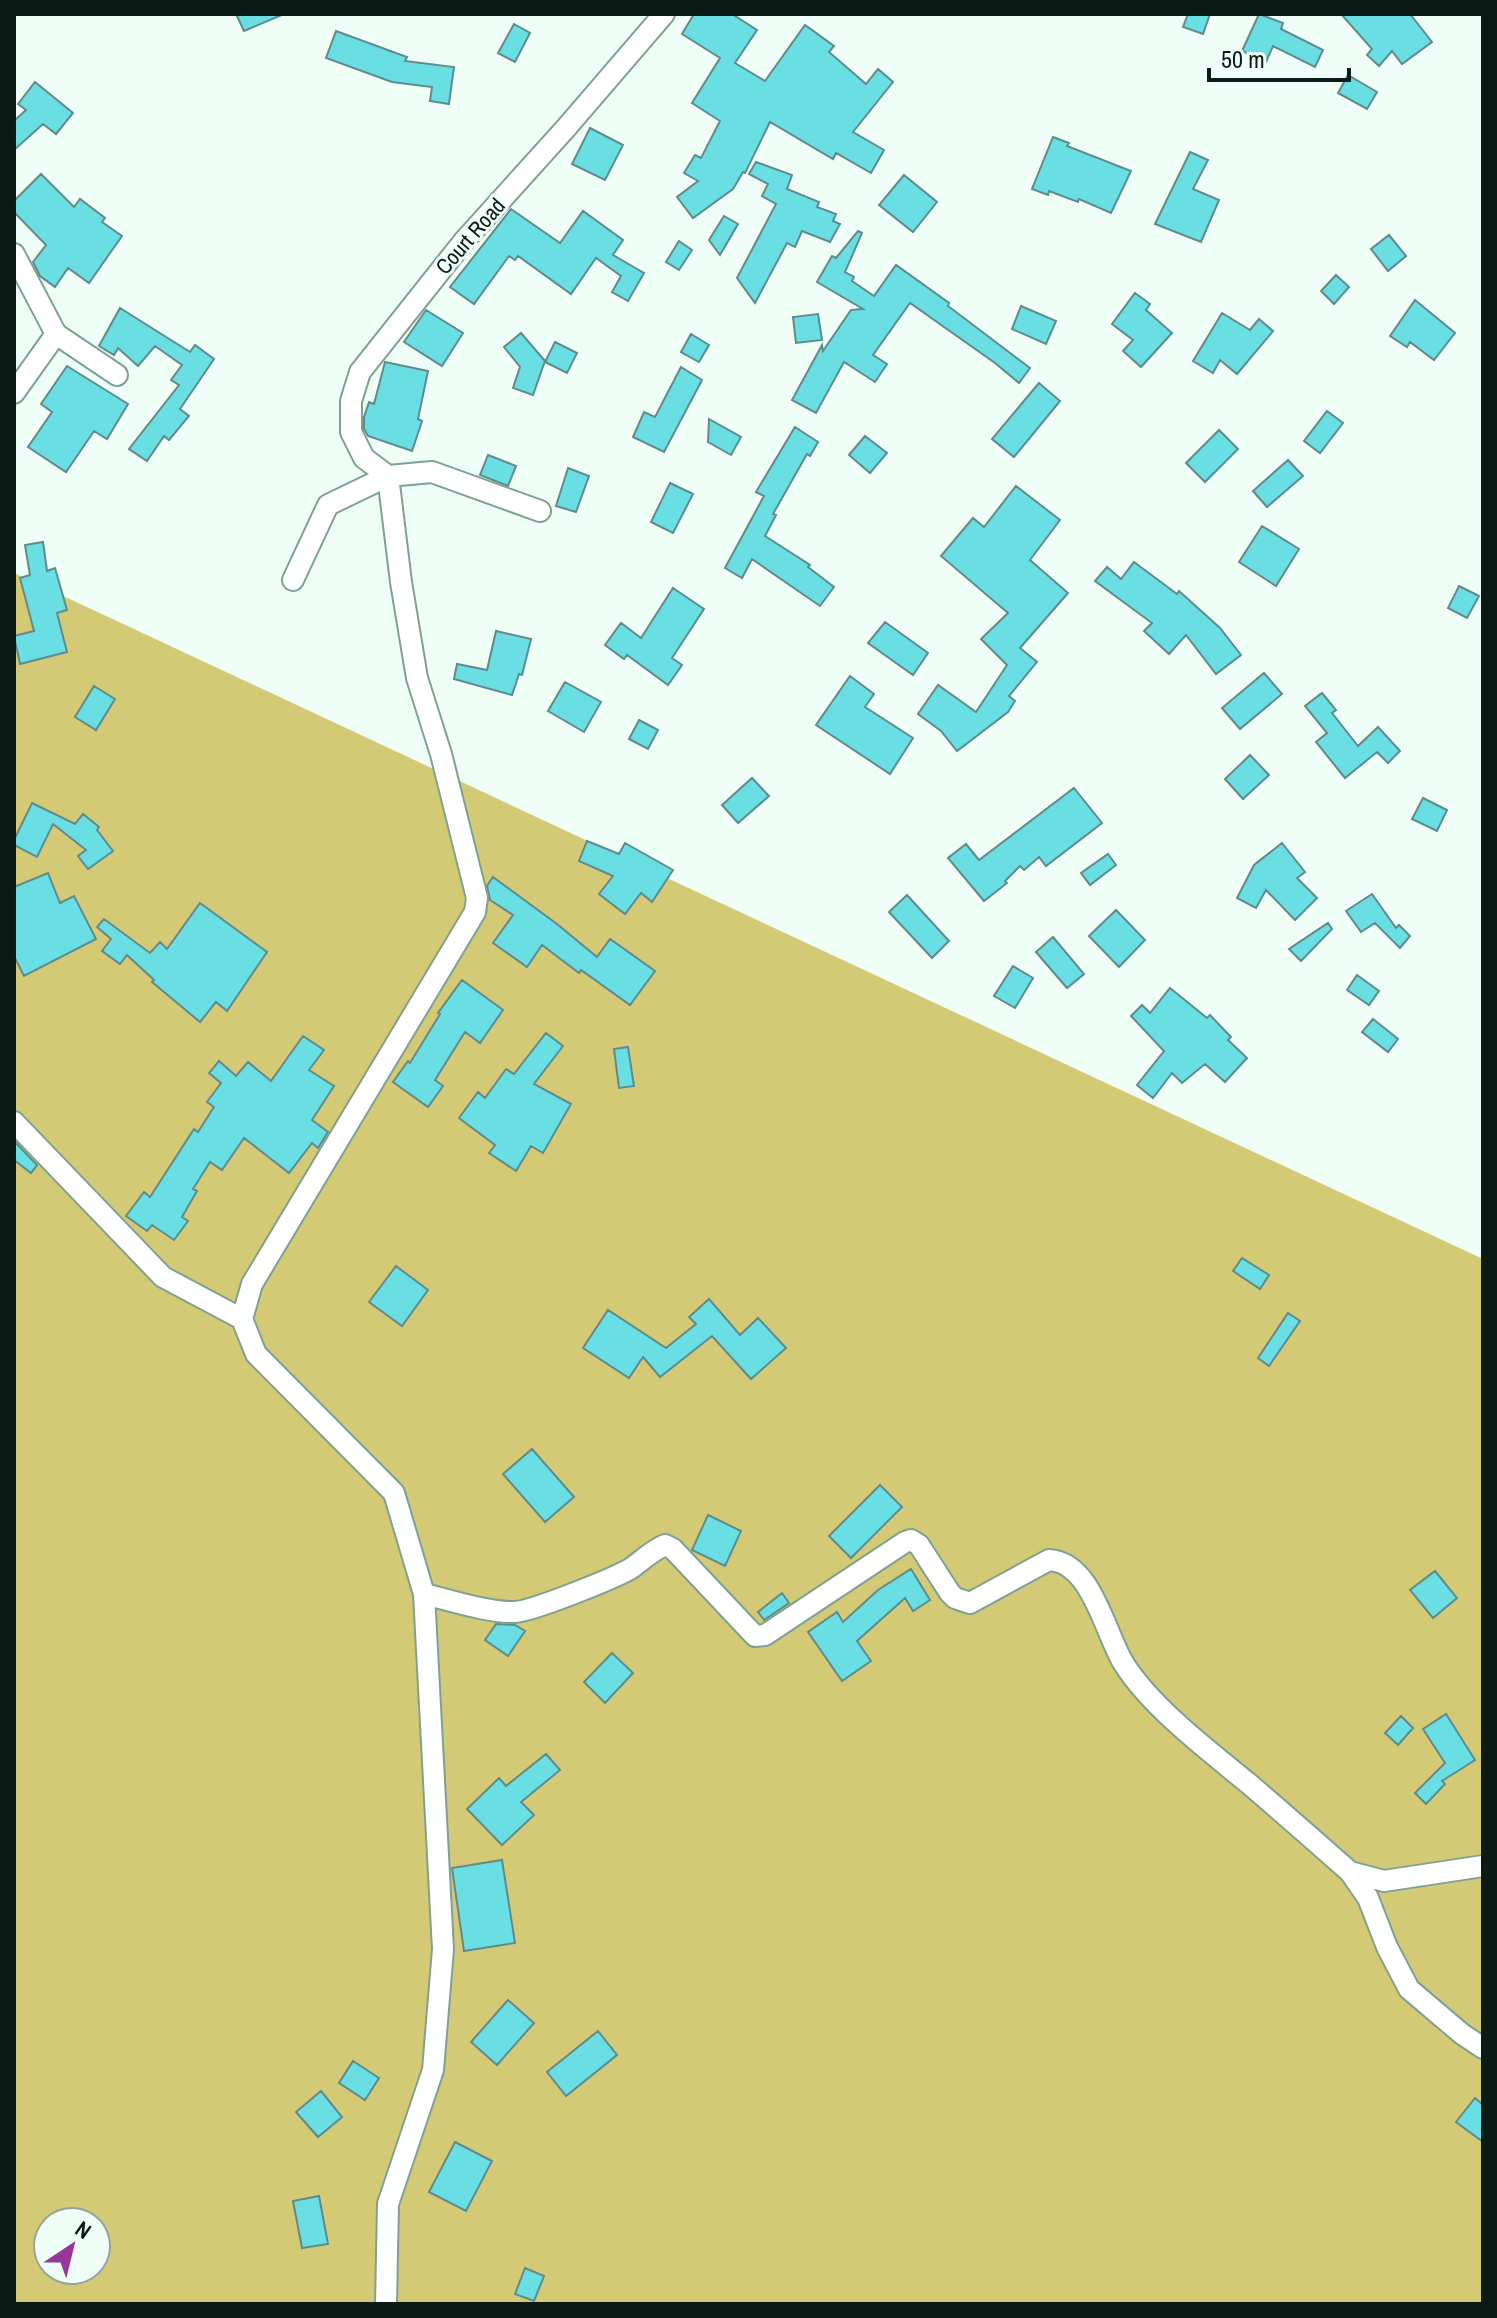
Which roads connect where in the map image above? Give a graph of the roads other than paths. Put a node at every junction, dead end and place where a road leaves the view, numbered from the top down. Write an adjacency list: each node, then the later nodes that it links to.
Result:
1 (664, 14): 6 (street, Court Road)
2 (14, 254): 3 (street)
3 (56, 334): 4 (street); 5 (street)
4 (117, 375)
5 (14, 393)
6 (388, 476): 7 (street); 8 (street); 10 (street)
7 (540, 511)
8 (293, 580)
9 (14, 1122): 10 (street)
10 (242, 1319): 11 (street)
11 (424, 1594): 13 (street); 15 (street)
12 (1483, 1866): 13 (street)
13 (1350, 1872): 14 (street)
14 (1483, 2048)
15 (386, 2304)

